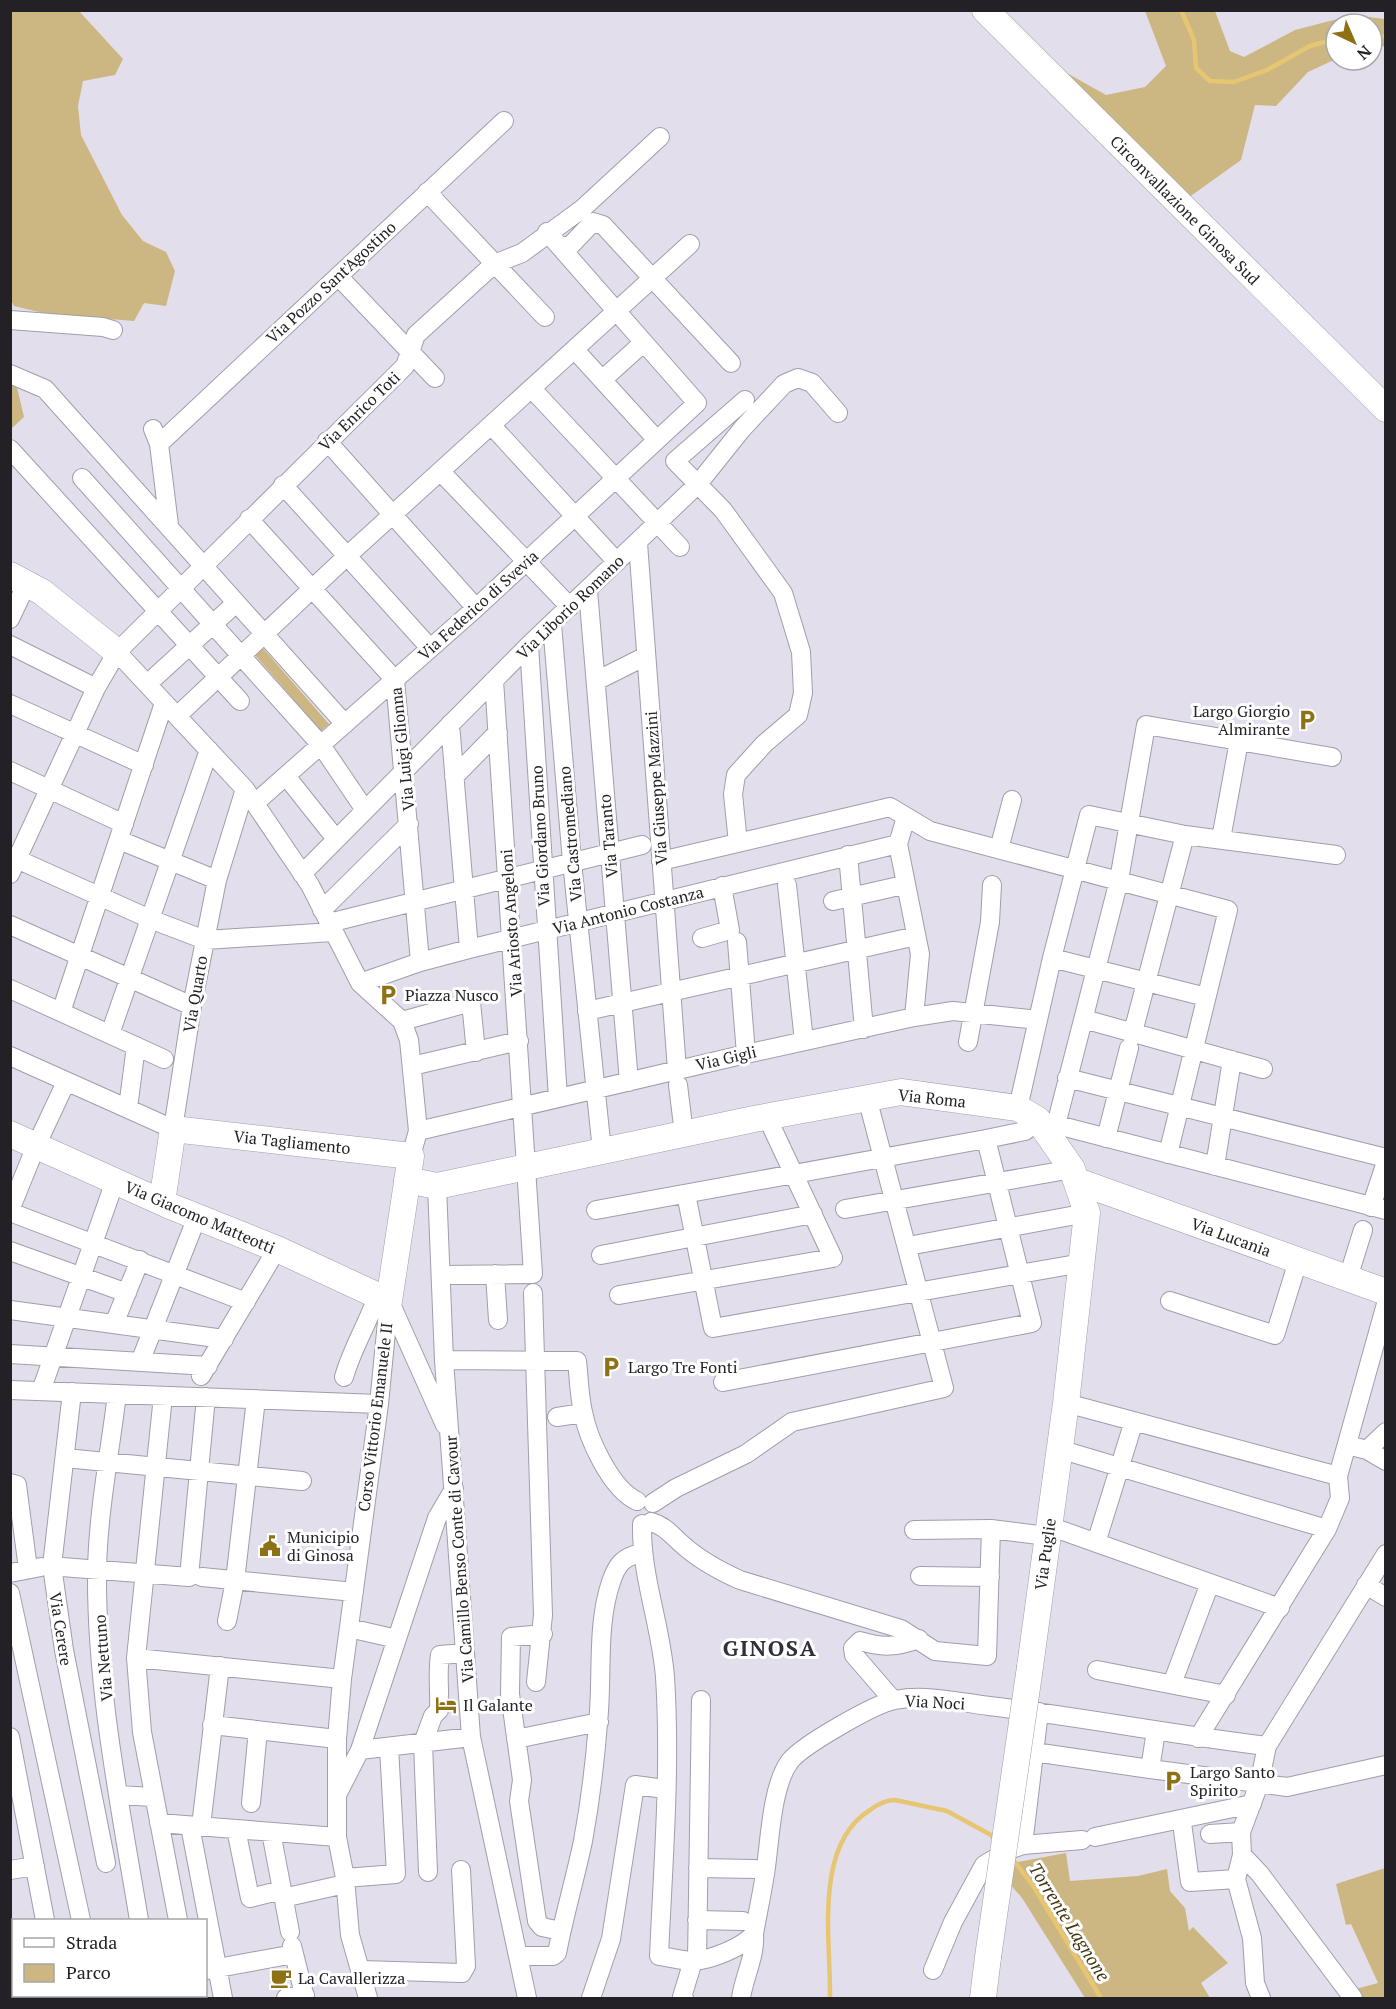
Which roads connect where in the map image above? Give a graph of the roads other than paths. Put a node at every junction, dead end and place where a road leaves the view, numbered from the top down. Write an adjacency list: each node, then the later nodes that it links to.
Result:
1 (986, 10): 24 (street, Circonvallazione Ginosa Sud)
2 (504, 121): 4 (street, Via Pozzo Sant'Agostino)
3 (660, 137): 5 (street, Via Enrico Toti)
4 (427, 192): 8 (street); 9 (street, Via Pozzo Sant'Agostino)
5 (547, 231): 7 (street); 8 (street, Via Enrico Toti)
6 (690, 244): 10 (street)
7 (562, 246): 10 (street); 11 (street)
8 (494, 264): 12 (street); 16 (street, Via Enrico Toti)
9 (338, 276): 16 (street); 39 (street, Via Pozzo Sant'Agostino)
10 (652, 278): 11 (street); 18 (street)
11 (616, 312): 15 (street); 17 (street)
12 (544, 316)
13 (10, 320): 14 (street)
14 (113, 330)
15 (643, 343): 21 (street); 27 (street, Via Federico di Svevia)
16 (410, 350): 20 (street); 28 (street, Via Enrico Toti)
17 (575, 350): 21 (street); 22 (street)
18 (731, 363)
19 (10, 374): 39 (street)
20 (435, 378)
21 (602, 380): 27 (street)
22 (532, 389): 26 (street); 32 (street)
23 (745, 400): 33 (street)
24 (1386, 410)
25 (838, 413): 33 (street, Via Liborio Romano)
26 (492, 426): 30 (street); 35 (street)
27 (657, 440): 32 (street, Via Federico di Svevia)
28 (327, 441): 34 (street, Via Enrico Toti); 36 (street)
29 (10, 448): 53 (street)
30 (441, 472): 36 (street); 43 (street)
31 (82, 478): 47 (street)
32 (615, 479): 35 (street, Via Federico di Svevia); 38 (street)
33 (698, 484): 38 (street, Via Liborio Romano); 98 (street)
34 (284, 485): 37 (street, Via Enrico Toti); 42 (street)
35 (575, 516): 43 (street, Via Federico di Svevia); 44 (street)
36 (393, 517): 42 (street); 52 (street)
37 (249, 519): 45 (street, Via Enrico Toti); 48 (street, Via Luigi Glionna)
38 (658, 523): 40 (street, Via Liborio Romano); 41 (street)
39 (169, 525): 45 (street)
40 (638, 543): 44 (street, Via Liborio Romano); 64 (street, Via Giuseppe Mazzini)
41 (680, 547)
42 (347, 556): 48 (street); 61 (street)
43 (527, 561): 51 (street); 52 (street, Via Federico di Svevia)
44 (617, 562): 49 (street, Via Liborio Romano)
45 (203, 566): 47 (street, Via Enrico Toti); 50 (street)
46 (19, 579): 54 (street); 62 (street)
47 (181, 588): 53 (street, Via Enrico Toti); 55 (street)
48 (312, 589): 57 (street); 67 (street, Via Luigi Glionna)
49 (588, 590): 51 (street, Via Liborio Romano); 69 (street, Via Taranto)
50 (236, 603): 55 (street); 57 (street)
51 (570, 607): 56 (street, Via Liborio Romano)
52 (476, 608): 61 (street, Via Federico di Svevia)
53 (158, 611): 60 (street); 62 (street, Via Enrico Toti)
54 (10, 619)
55 (213, 624): 60 (street); 63 (street)
56 (552, 624): 59 (street, Via Liborio Romano); 107 (street, Via Castromediano)
57 (264, 634): 63 (street); 74 (street)
58 (10, 645): 70 (street)
59 (529, 645): 68 (street, Via Liborio Romano); 110 (street, Via Giordano Bruno)
60 (189, 646): 65 (street); 66 (street)
61 (430, 648): 67 (street, Via Federico di Svevia)
62 (117, 652): 70 (street, Via Enrico Toti); 73 (street)
63 (242, 656): 66 (street); 79 (street)
64 (646, 656): 69 (street); 106 (street, Via Giuseppe Mazzini)
65 (155, 677)
66 (218, 677): 71 (street); 73 (street)
67 (395, 680): 74 (street, Via Federico di Svevia); 84 (street, Via Luigi Glionna)
68 (494, 680): 75 (street, Via Liborio Romano); 76 (street, Via Ariosto Angeloni)
69 (596, 681): 102 (street, Via Taranto)
70 (96, 688): 77 (street, Via Enrico Toti)
71 (240, 701)
72 (10, 704): 77 (street)
73 (171, 710): 80 (street); 82 (street)
74 (345, 724): 79 (street, Via Federico di Svevia)
75 (450, 724): 84 (street, Via Liborio Romano); 86 (street)
76 (498, 732): 86 (street); 112 (street, Via Ariosto Angeloni)
77 (75, 734): 82 (street); 87 (street, Via Enrico Toti)
78 (1239, 741): 81 (street); 93 (street); 97 (street)
79 (321, 745): 85 (street, Via Federico di Svevia); 90 (street)
80 (209, 750): 88 (street); 105 (street)
81 (1332, 757)
82 (144, 765): 94 (street)
83 (10, 771): 87 (street)
84 (404, 771): 90 (street, Via Liborio Romano); 92 (street, Via Luigi Glionna)
85 (286, 776): 88 (street, Via Federico di Svevia); 96 (street)
86 (454, 777): 119 (street)
87 (50, 790): 94 (street); 108 (street, Via Enrico Toti)
88 (250, 796): 111 (street); 113 (street, Via Quarto)
89 (1012, 800): 101 (street)
90 (365, 810): 96 (street, Via Liborio Romano)
91 (906, 817): 98 (street); 100 (street); 101 (street)
92 (409, 824): 124 (street, Via Luigi Glionna); 128 (street)
93 (1130, 826): 95 (street); 109 (street); 114 (street)
94 (122, 832): 105 (street); 121 (street)
95 (1185, 835): 97 (street); 120 (street)
96 (336, 839): 111 (street, Via Liborio Romano)
97 (1221, 839): 104 (street)
98 (738, 843): 106 (street)
99 (642, 844): 102 (street)
100 (898, 844): 103 (street, Via Antonio Costanza); 132 (street)
101 (999, 849): 109 (street)
102 (609, 853): 107 (street); 126 (street, Via Taranto)
103 (848, 855): 117 (street, Via Antonio Costanza); 122 (street)
104 (1336, 855)
105 (170, 861): 113 (street); 127 (street)
106 (661, 861): 123 (street, Via Giuseppe Mazzini)
107 (572, 862): 110 (street); 129 (street, Via Castromediano)
108 (13, 863): 121 (street)
109 (1076, 868): 114 (street); 140 (street)
110 (542, 870): 112 (street); 131 (street, Via Giordano Bruno)
111 (302, 874): 128 (street)
112 (508, 878): 119 (street); 135 (street, Via Ariosto Angeloni)
113 (217, 880): 134 (street, Via Quarto)
114 (1119, 880): 120 (street); 143 (street)
115 (787, 885): 142 (street)
116 (992, 885): 155 (street)
117 (722, 886): 123 (street, Via Antonio Costanza); 133 (street)
118 (899, 886): 122 (street)
119 (464, 889): 124 (street); 137 (street)
120 (1169, 894): 146 (street); 150 (street)
121 (100, 896): 127 (street); 139 (street)
122 (852, 897): 125 (street); 138 (street)
123 (665, 900): 126 (street, Via Antonio Costanza); 149 (street, Via Giuseppe Mazzini)
124 (416, 901): 128 (street); 141 (street, Via Luigi Glionna)
125 (833, 901)
126 (615, 914): 129 (street, Via Antonio Costanza); 151 (street, Via Taranto)
127 (150, 919): 134 (street); 145 (street)
128 (328, 922): 134 (street); 147 (street)
129 (578, 923): 131 (street, Via Antonio Costanza); 153 (street, Via Castromediano)
130 (10, 925): 139 (street)
131 (546, 931): 135 (street, Via Antonio Costanza); 182 (street, Via Giordano Bruno)
132 (916, 936): 138 (street); 156 (street)
133 (702, 938)
134 (205, 940): 152 (street, Via Quarto)
135 (511, 940): 137 (street, Via Antonio Costanza); 163 (street, Via Ariosto Angeloni)
136 (737, 942): 144 (street)
137 (469, 949): 141 (street, Via Antonio Costanza)
138 (858, 949): 142 (street); 160 (street)
139 (79, 957): 145 (street); 154 (street)
140 (1052, 958): 143 (street); 157 (street)
141 (420, 962): 147 (street, Via Antonio Costanza)
142 (795, 963): 144 (street); 164 (street)
143 (1098, 970): 146 (street); 176 (street)
144 (740, 976): 149 (street); 169 (street)
145 (129, 979): 152 (street); 161 (street)
146 (1146, 982): 150 (street); 162 (street)
147 (360, 983): 158 (street)
148 (10, 989): 154 (street)
149 (671, 992): 151 (street); 175 (street, Via Giuseppe Mazzini)
150 (1206, 998): 167 (street)
151 (623, 1003): 153 (street); 178 (street, Via Taranto)
152 (192, 1006): 189 (street, Via Quarto)
153 (587, 1011): 179 (street, Via Castromediano)
154 (61, 1012): 161 (street)
155 (973, 1012): 156 (street, Via Gigli); 157 (street, Via Gigli); 165 (street)
156 (914, 1017): 160 (street, Via Gigli)
157 (1038, 1020): 188 (street)
158 (402, 1021): 168 (street); 173 (street)
159 (1090, 1021): 162 (street)
160 (864, 1029): 164 (street, Via Gigli)
161 (110, 1034): 166 (street)
162 (1131, 1040): 167 (street); 180 (street)
163 (519, 1041): 168 (street); 183 (street, Via Ariosto Angeloni)
164 (804, 1041): 169 (street, Via Gigli)
165 (968, 1042)
166 (136, 1046): 171 (street); 185 (street)
167 (1193, 1049): 172 (street); 184 (street)
168 (476, 1052): 173 (street)
169 (746, 1054): 175 (street, Via Gigli)
170 (10, 1056): 177 (street)
171 (164, 1059)
172 (1232, 1060): 174 (street); 187 (street)
173 (412, 1066): 190 (street)
174 (1263, 1069)
175 (678, 1078): 178 (street, Via Gigli); 192 (street, Via Giuseppe Mazzini)
176 (1068, 1078): 180 (street); 188 (street)
177 (66, 1082): 185 (street); 195 (street)
178 (629, 1082): 179 (street, Via Gigli)
179 (594, 1090): 182 (street, Via Gigli); 196 (street, Via Castromediano)
180 (1118, 1091): 184 (street); 193 (street)
181 (871, 1096): 186 (street, Via Roma); 188 (street, Via Roma); 198 (street)
182 (558, 1098): 183 (street, Via Gigli)
183 (524, 1106): 190 (street, Via Gigli); 200 (street, Via Ariosto Angeloni)
184 (1179, 1106): 187 (street); 197 (street)
185 (128, 1108): 189 (street)
186 (767, 1117): 192 (street, Via Roma); 203 (street)
187 (1223, 1117): 199 (street); 201 (street)
188 (1037, 1118): 193 (street, Via Roma); 194 (street); 204 (street, Via Puglie)
189 (173, 1129): 202 (street, Via Tagliamento); 210 (street, Via Quarto)
190 (418, 1131): 202 (street)
191 (10, 1134): 195 (street, Via Giacomo Matteotti)
192 (684, 1134): 196 (street, Via Roma)
193 (1106, 1138): 197 (street, Via Roma)
194 (986, 1139): 198 (street); 206 (street)
195 (36, 1146): 205 (street, Via Giacomo Matteotti); 214 (street)
196 (602, 1151): 200 (street, Via Roma)
197 (1168, 1154): 201 (street, Via Roma)
198 (882, 1157): 203 (street); 209 (street)
199 (1386, 1160): 211 (street)
200 (528, 1166): 207 (street, Via Roma); 231 (street, Via Ariosto Angeloni)
201 (1215, 1166): 211 (street, Via Roma)
202 (409, 1168): 207 (street); 241 (street, Corso Vittorio Emanuele II)
203 (793, 1174): 208 (street); 216 (street)
204 (1075, 1175): 206 (street); 215 (street, Via Puglie); 227 (street, Via Lucania)
205 (115, 1181): 210 (street, Via Giacomo Matteotti); 221 (street)
206 (997, 1182): 209 (street); 218 (street)
207 (437, 1186): 232 (street, Via Camillo Benso Conte di Cavour)
208 (686, 1194): 213 (street); 220 (street)
209 (894, 1200): 212 (street); 222 (street)
210 (162, 1202): 217 (street, Via Giacomo Matteotti)
211 (1378, 1208)
212 (845, 1209)
213 (596, 1210)
214 (10, 1211): 221 (street)
215 (1087, 1213): 218 (street); 228 (street, Via Puglie)
216 (813, 1215): 220 (street); 235 (street)
217 (197, 1217): 223 (street, Via Giacomo Matteotti); 230 (street)
218 (1008, 1227): 222 (street); 229 (street)
219 (1363, 1230): 234 (street)
220 (694, 1237): 225 (street); 235 (street)
221 (93, 1242): 226 (street); 233 (street)
222 (908, 1246): 236 (street)
223 (277, 1249): 241 (street, Via Giacomo Matteotti); 243 (street)
224 (10, 1251): 233 (street)
225 (601, 1254)
226 (140, 1260): 230 (street); 238 (street)
227 (1298, 1261): 234 (street, Via Lucania); 242 (street)
228 (1082, 1263): 229 (street); 266 (street, Via Puglie)
229 (1020, 1273): 236 (street); 251 (street)
230 (175, 1274): 243 (street); 249 (street)
231 (495, 1274): 232 (street); 247 (street)
232 (442, 1275): 254 (street, Via Camillo Benso Conte di Cavour)
233 (81, 1276): 238 (street); 246 (street)
234 (1348, 1278): 237 (street, Via Lucania)
235 (703, 1279): 236 (street); 240 (street)
236 (920, 1291): 251 (street)
237 (1386, 1292)
238 (127, 1293): 248 (street)
239 (533, 1293): 255 (street)
240 (619, 1295)
241 (383, 1299): 257 (street); 267 (street, Corso Vittorio Emanuele II); 272 (street)
242 (1170, 1301)
243 (246, 1302): 250 (street)
244 (1386, 1304): 273 (street)
245 (10, 1310): 246 (street)
246 (67, 1318): 248 (street); 253 (street)
247 (498, 1320)
248 (114, 1324): 249 (street)
249 (153, 1329): 250 (street); 256 (street)
250 (225, 1339): 256 (street)
251 (933, 1342): 258 (street); 287 (street)
252 (10, 1354): 253 (street)
253 (54, 1357): 256 (street); 260 (street)
254 (444, 1360): 255 (street); 272 (street, Via Camillo Benso Conte di Cavour)
255 (534, 1361): 268 (street); 313 (street)
256 (140, 1362)
257 (344, 1377)
258 (723, 1382)
259 (10, 1390): 260 (street)
260 (41, 1391): 261 (street)
261 (72, 1392): 262 (street); 276 (street, Via Cerere)
262 (117, 1394): 263 (street); 278 (street, Via Nettuno)
263 (163, 1396): 264 (street); 280 (street)
264 (206, 1397): 265 (street); 281 (street)
265 (256, 1399): 267 (street); 282 (street)
266 (1066, 1402): 270 (street); 274 (street, Via Puglie)
267 (379, 1404): 307 (street, Corso Vittorio Emanuele II)
268 (583, 1413): 269 (street); 287 (street)
269 (557, 1417)
270 (1134, 1421): 279 (street); 283 (street)
271 (1386, 1432): 275 (street)
272 (450, 1435): 286 (street, Via Camillo Benso Conte di Cavour)
273 (1347, 1445): 275 (street); 283 (street)
274 (1059, 1449): 279 (street); 292 (street, Via Puglie)
275 (1367, 1450): 277 (street)
276 (65, 1458): 278 (street); 296 (street, Via Cerere)
277 (1386, 1461)
278 (108, 1462): 280 (street); 298 (street, Via Nettuno)
279 (1120, 1466): 290 (street); 293 (street)
280 (155, 1467): 281 (street); 300 (street)
281 (198, 1471): 282 (street); 302 (street)
282 (247, 1476): 284 (street); 304 (street)
283 (1338, 1476): 290 (street)
284 (302, 1481)
285 (10, 1483): 297 (street)
286 (454, 1489): 314 (street); 316 (street, Via Camillo Benso Conte di Cavour)
287 (645, 1502): 288 (street)
288 (646, 1523): 294 (street); 315 (street)
289 (991, 1529): 291 (street); 292 (street); 303 (street)
290 (1327, 1529): 310 (street)
291 (914, 1530)
292 (1048, 1531): 293 (street); 394 (street, Via Puglie, bridge)
293 (1096, 1543): 305 (street)
294 (641, 1553): 327 (street); 344 (street)
295 (1386, 1554): 306 (street)
296 (57, 1567): 297 (street); 298 (street); 361 (street, Via Cerere)
297 (28, 1569): 299 (street)
298 (98, 1569): 300 (street); 346 (street, Via Nettuno)
299 (10, 1573)
300 (143, 1574): 302 (street); 317 (street)
301 (920, 1576): 303 (street)
302 (195, 1577): 304 (street)
303 (990, 1577): 315 (street)
304 (235, 1581): 307 (street); 311 (street)
305 (1210, 1583): 310 (street); 322 (street)
306 (1366, 1585): 309 (street); 337 (street)
307 (354, 1592): 312 (street, Corso Vittorio Emanuele II)
308 (10, 1593): 372 (street)
309 (1386, 1597)
310 (1280, 1608): 323 (street)
311 (227, 1621)
312 (349, 1628): 314 (street); 320 (street, Corso Vittorio Emanuele II)
313 (543, 1634): 321 (street); 335 (street)
314 (397, 1639): 339 (street)
315 (919, 1640): 325 (street)
316 (465, 1653): 332 (street, Via Camillo Benso Conte di Cavour); 336 (street)
317 (136, 1658): 318 (street); 347 (street)
318 (220, 1666): 320 (street); 328 (street)
319 (1097, 1670): 322 (street)
320 (342, 1679): 334 (street, Corso Vittorio Emanuele II)
321 (536, 1682)
322 (1172, 1684): 323 (street)
323 (1226, 1695): 333 (street)
324 (701, 1700): 363 (street)
325 (893, 1700): 326 (street, Via Noci); 377 (street, Via Noci)
326 (1039, 1712): 330 (street, Via Noci); 340 (street)
327 (599, 1722): 335 (street); 378 (street)
328 (212, 1725): 329 (street); 353 (street)
329 (258, 1730): 334 (street); 348 (street)
330 (1156, 1731): 333 (street, Via Noci); 342 (street)
331 (10, 1737): 350 (street)
332 (471, 1737): 336 (street); 381 (street, Via Camillo Benso Conte di Cavour)
333 (1198, 1738): 337 (street, Via Noci)
334 (337, 1739): 345 (street, Corso Vittorio Emanuele II)
335 (516, 1739): 378 (street)
336 (423, 1743): 338 (street); 367 (street)
337 (1267, 1746): 343 (street)
338 (389, 1747): 339 (street); 369 (street)
339 (360, 1750): 345 (street)
340 (1034, 1752): 342 (street); 359 (street)
341 (1386, 1765): 343 (street)
342 (1150, 1769): 343 (street)
343 (1259, 1784): 349 (street)
344 (665, 1789): 382 (street); 391 (street)
345 (338, 1794): 358 (street, Corso Vittorio Emanuele II)
346 (118, 1795): 347 (street); 373 (street, Via Nettuno)
347 (153, 1797): 351 (street)
348 (250, 1803)
349 (1252, 1804): 356 (street); 359 (street)
350 (18, 1815): 362 (street)
351 (159, 1823): 353 (street); 374 (street)
352 (1182, 1823): 368 (street)
353 (195, 1826): 354 (street); 375 (street)
354 (236, 1829): 355 (street); 370 (street)
355 (271, 1832): 358 (street); 370 (street)
356 (1241, 1832): 357 (street); 360 (street)
357 (1210, 1834)
358 (337, 1837): 369 (street, Corso Vittorio Emanuele II)
359 (1016, 1847): 385 (street)
360 (1242, 1855): 368 (street); 396 (street)
361 (106, 1863)
362 (35, 1866): 365 (street); 371 (street)
363 (698, 1868): 364 (street); 376 (street)
364 (755, 1869)
365 (10, 1870)
366 (461, 1870): 384 (street)
367 (428, 1872)
368 (1236, 1879): 395 (street)
369 (345, 1881): 370 (street); 384 (street, Corso Vittorio Emanuele II)
370 (283, 1894): 380 (street)
371 (45, 1919)
372 (81, 1919)
373 (139, 1919)
374 (178, 1919)
375 (205, 1919)
376 (697, 1920): 377 (street); 382 (street)
377 (749, 1927): 382 (street); 393 (street, Via Noci)
378 (561, 1931): 381 (street)
379 (207, 1933): 383 (street)
380 (292, 1944): 383 (street); 386 (street)
381 (518, 1956): 390 (street, Via Camillo Benso Conte di Cavour)
382 (695, 1960): 392 (street)
383 (211, 1969): 387 (street)
384 (362, 1970): 389 (street, Corso Vittorio Emanuele II)
385 (933, 1970)
386 (305, 1997): 388 (street)
387 (223, 1998)
388 (286, 1998)
389 (368, 1998)
390 (527, 1998)
391 (591, 1998)
392 (684, 1998)
393 (741, 1998)
394 (982, 1998)
395 (1260, 1998)
396 (1353, 1998)

